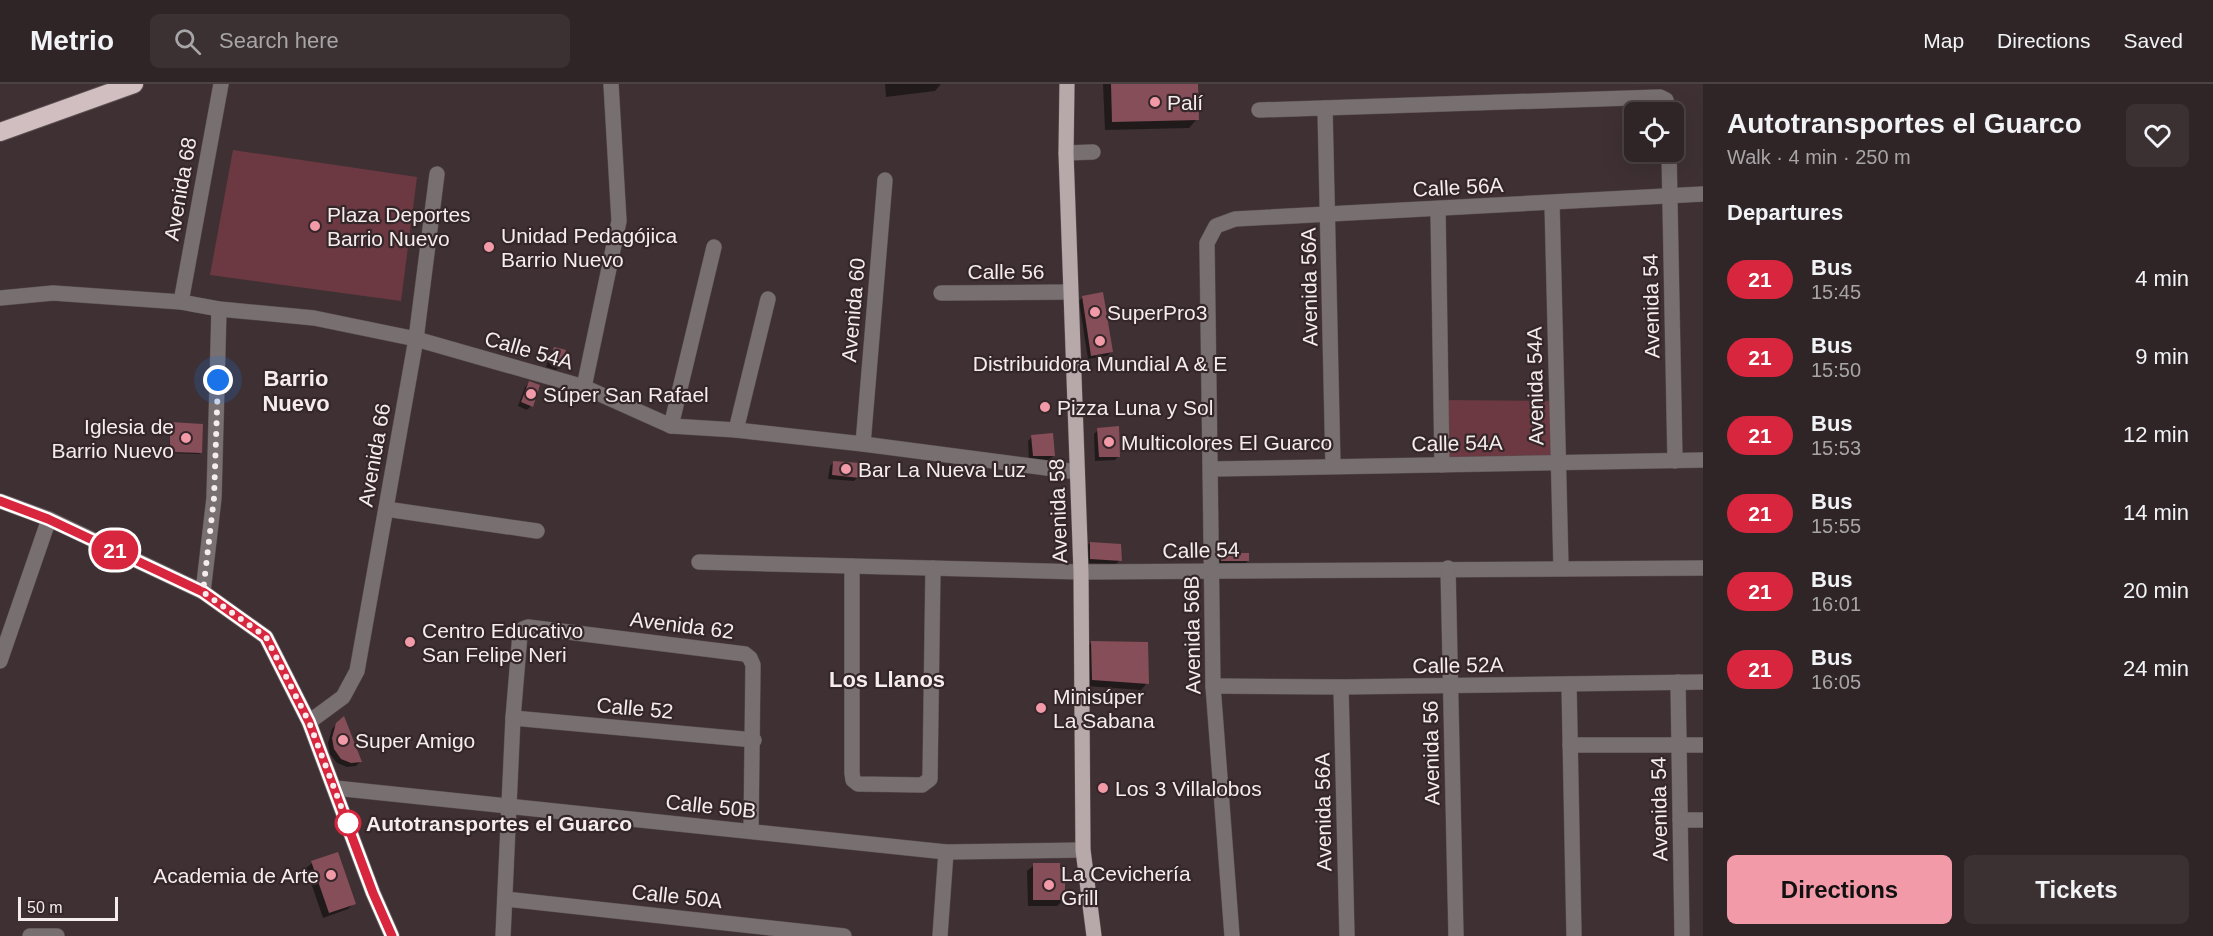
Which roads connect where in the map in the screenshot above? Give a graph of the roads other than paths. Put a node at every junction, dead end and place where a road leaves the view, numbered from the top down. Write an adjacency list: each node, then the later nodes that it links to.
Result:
1 (134, 84): 8 (highway)
2 (221, 84): 25 (street, Avenida 68)
3 (611, 84): 28 (street)
4 (1067, 84): 10 (main road, Avenida 58)
5 (1664, 102): 6 (street)
6 (1325, 108): 7 (street); 18 (street, Avenida 56A)
7 (1258, 110)
8 (0, 132)
9 (1093, 152): 10 (street)
10 (1066, 153): 21 (main road, Avenida 58)
11 (1669, 162): 15 (street, Avenida 54)
12 (437, 174): 27 (street, Avenida 66)
13 (885, 180): 31 (street, Avenida 60)
14 (1703, 194): 15 (street, Calle 56A)
15 (1670, 196): 16 (street, Calle 56A); 33 (street, Avenida 54)
16 (1552, 203): 17 (street, Calle 56A); 34 (street, Avenida 54A)
17 (1438, 210): 18 (street, Calle 56A); 35 (street)
18 (1329, 216): 19 (street, Calle 56A); 36 (street, Avenida 56A)
19 (1216, 226): 37 (street, Avenida 56B)
20 (714, 247): 29 (street)
21 (1070, 292): 22 (street, Calle 56); 38 (main road, Avenida 58)
22 (941, 293)
23 (0, 298): 25 (street, Calle 54A)
24 (768, 299): 30 (street)
25 (181, 303): 26 (street, Calle 54A)
26 (219, 309): 27 (street, Calle 54A); 51 (street)
27 (416, 339): 28 (street, Calle 54A); 40 (street, Avenida 66)
28 (584, 387): 29 (street, Calle 54A)
29 (671, 426): 30 (street, Calle 54A)
30 (736, 430): 31 (street, Calle 54A)
31 (863, 444): 38 (street, Calle 54A)
32 (1703, 460): 33 (street, Calle 54A)
33 (1675, 461): 34 (street, Calle 54A)
34 (1558, 463): 35 (street, Calle 54A); 45 (street, Avenida 54A)
35 (1442, 465): 36 (street, Calle 54A)
36 (1333, 466): 37 (street, Calle 54A)
37 (1211, 469): 49 (street, Avenida 56B)
38 (1077, 472): 50 (main road, Avenida 58)
39 (0, 501): 41 (street)
40 (386, 508): 42 (street); 60 (street, Avenida 66)
41 (48, 519): 51 (street); 52 (street)
42 (537, 531)
43 (699, 562): 44 (street, Calle 54)
44 (852, 566): 46 (street, Calle 54); 46 (street)
45 (1560, 567): 47 (street, Calle 54); 48 (street, Calle 54)
46 (933, 568): 50 (street, Calle 54)
47 (1448, 568): 49 (street, Calle 54); 57 (street, Avenida 56)
48 (1703, 568)
49 (1212, 570): 50 (street, Calle 54); 56 (street, Avenida 56B)
50 (1081, 572): 70 (main road, Avenida 58)
51 (203, 592): 60 (street)
52 (0, 662)
53 (1678, 682): 54 (street, Calle 52A); 55 (street, Calle 52A); 64 (street, Avenida 54)
54 (1703, 682)
55 (1569, 684): 57 (street, Calle 52A); 62 (street)
56 (1213, 686): 58 (street, Calle 52A); 80 (street, Avenida 56B)
57 (1451, 686): 58 (street, Calle 52A); 82 (street, Avenida 56)
58 (1341, 687): 81 (street, Avenida 56A)
59 (513, 718): 61 (street, Calle 52); 61 (street, Avenida 62); 66 (street, Avenida 62)
60 (309, 722): 65 (street)
61 (754, 740): 69 (street, Avenida 62)
62 (1570, 745): 64 (street); 83 (street)
63 (1703, 745): 64 (street)
64 (1679, 746): 67 (street, Avenida 54)
65 (335, 788): 66 (street, Calle 50B); 75 (street)
66 (510, 806): 69 (street, Calle 50B); 72 (street, Avenida 62)
67 (1680, 820): 68 (street); 84 (street, Avenida 54)
68 (1703, 820)
69 (751, 831): 71 (street, Calle 50B)
70 (1083, 849): 71 (street, Calle 50B); 79 (main road, Avenida 58)
71 (946, 852): 78 (street)
72 (505, 899): 76 (street, Avenida 62); 77 (street, Calle 50A)
73 (30, 936): 74 (street)
74 (57, 936)
75 (392, 936)
76 (503, 936)
77 (844, 936)
78 (940, 936)
79 (1094, 936)
80 (1232, 936)
81 (1347, 936)
82 (1456, 936)
83 (1574, 936)
84 (1682, 936)

